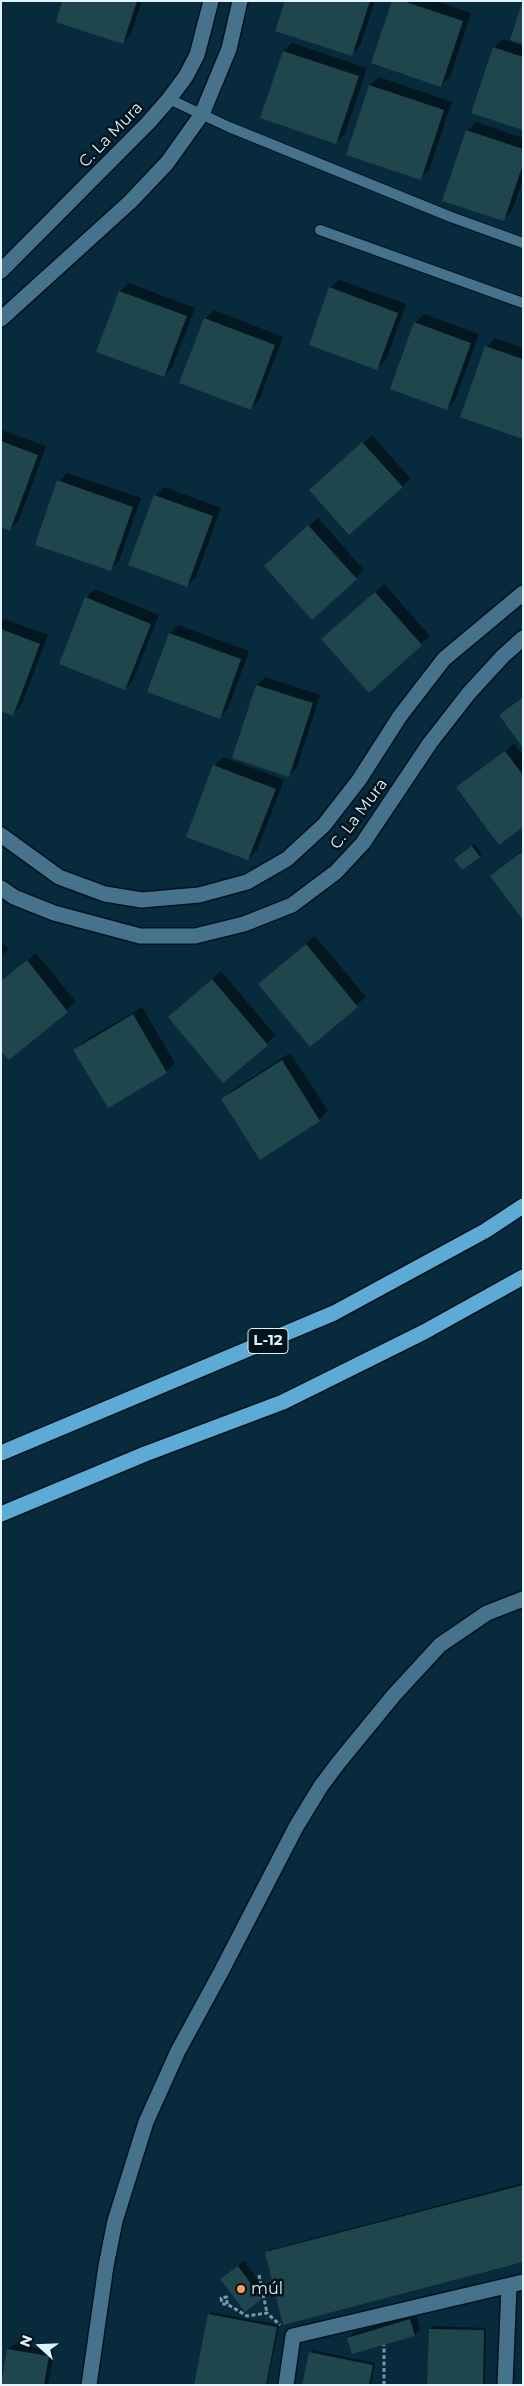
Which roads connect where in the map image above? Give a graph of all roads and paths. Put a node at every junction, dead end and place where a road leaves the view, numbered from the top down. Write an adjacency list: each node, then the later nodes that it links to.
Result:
1 (211, 1): 3 (street, C. La Mura)
2 (240, 1): 4 (street)
3 (169, 99): 4 (lane); 7 (street, C. La Mura)
4 (202, 114): 6 (lane); 9 (street)
5 (320, 230): 8 (lane)
6 (523, 243)
7 (1, 271)
8 (523, 302)
9 (1, 318)
10 (523, 593): 12 (street)
11 (523, 638): 13 (street, C. La Mura)
12 (1, 835)
13 (1, 888)
14 (523, 1206): 16 (highway, L-12)
15 (523, 1277): 17 (highway)
16 (1, 1453)
17 (1, 1514)
18 (523, 1599): 25 (street)
19 (259, 2275): 22 (path)
20 (516, 2284): 23 (street); 28 (street)
21 (227, 2304): 22 (path)
22 (267, 2313): 23 (path)
23 (293, 2336): 26 (street)
24 (384, 2345): 27 (path)
25 (89, 2385)
26 (286, 2385)
27 (384, 2385)
28 (505, 2385)

